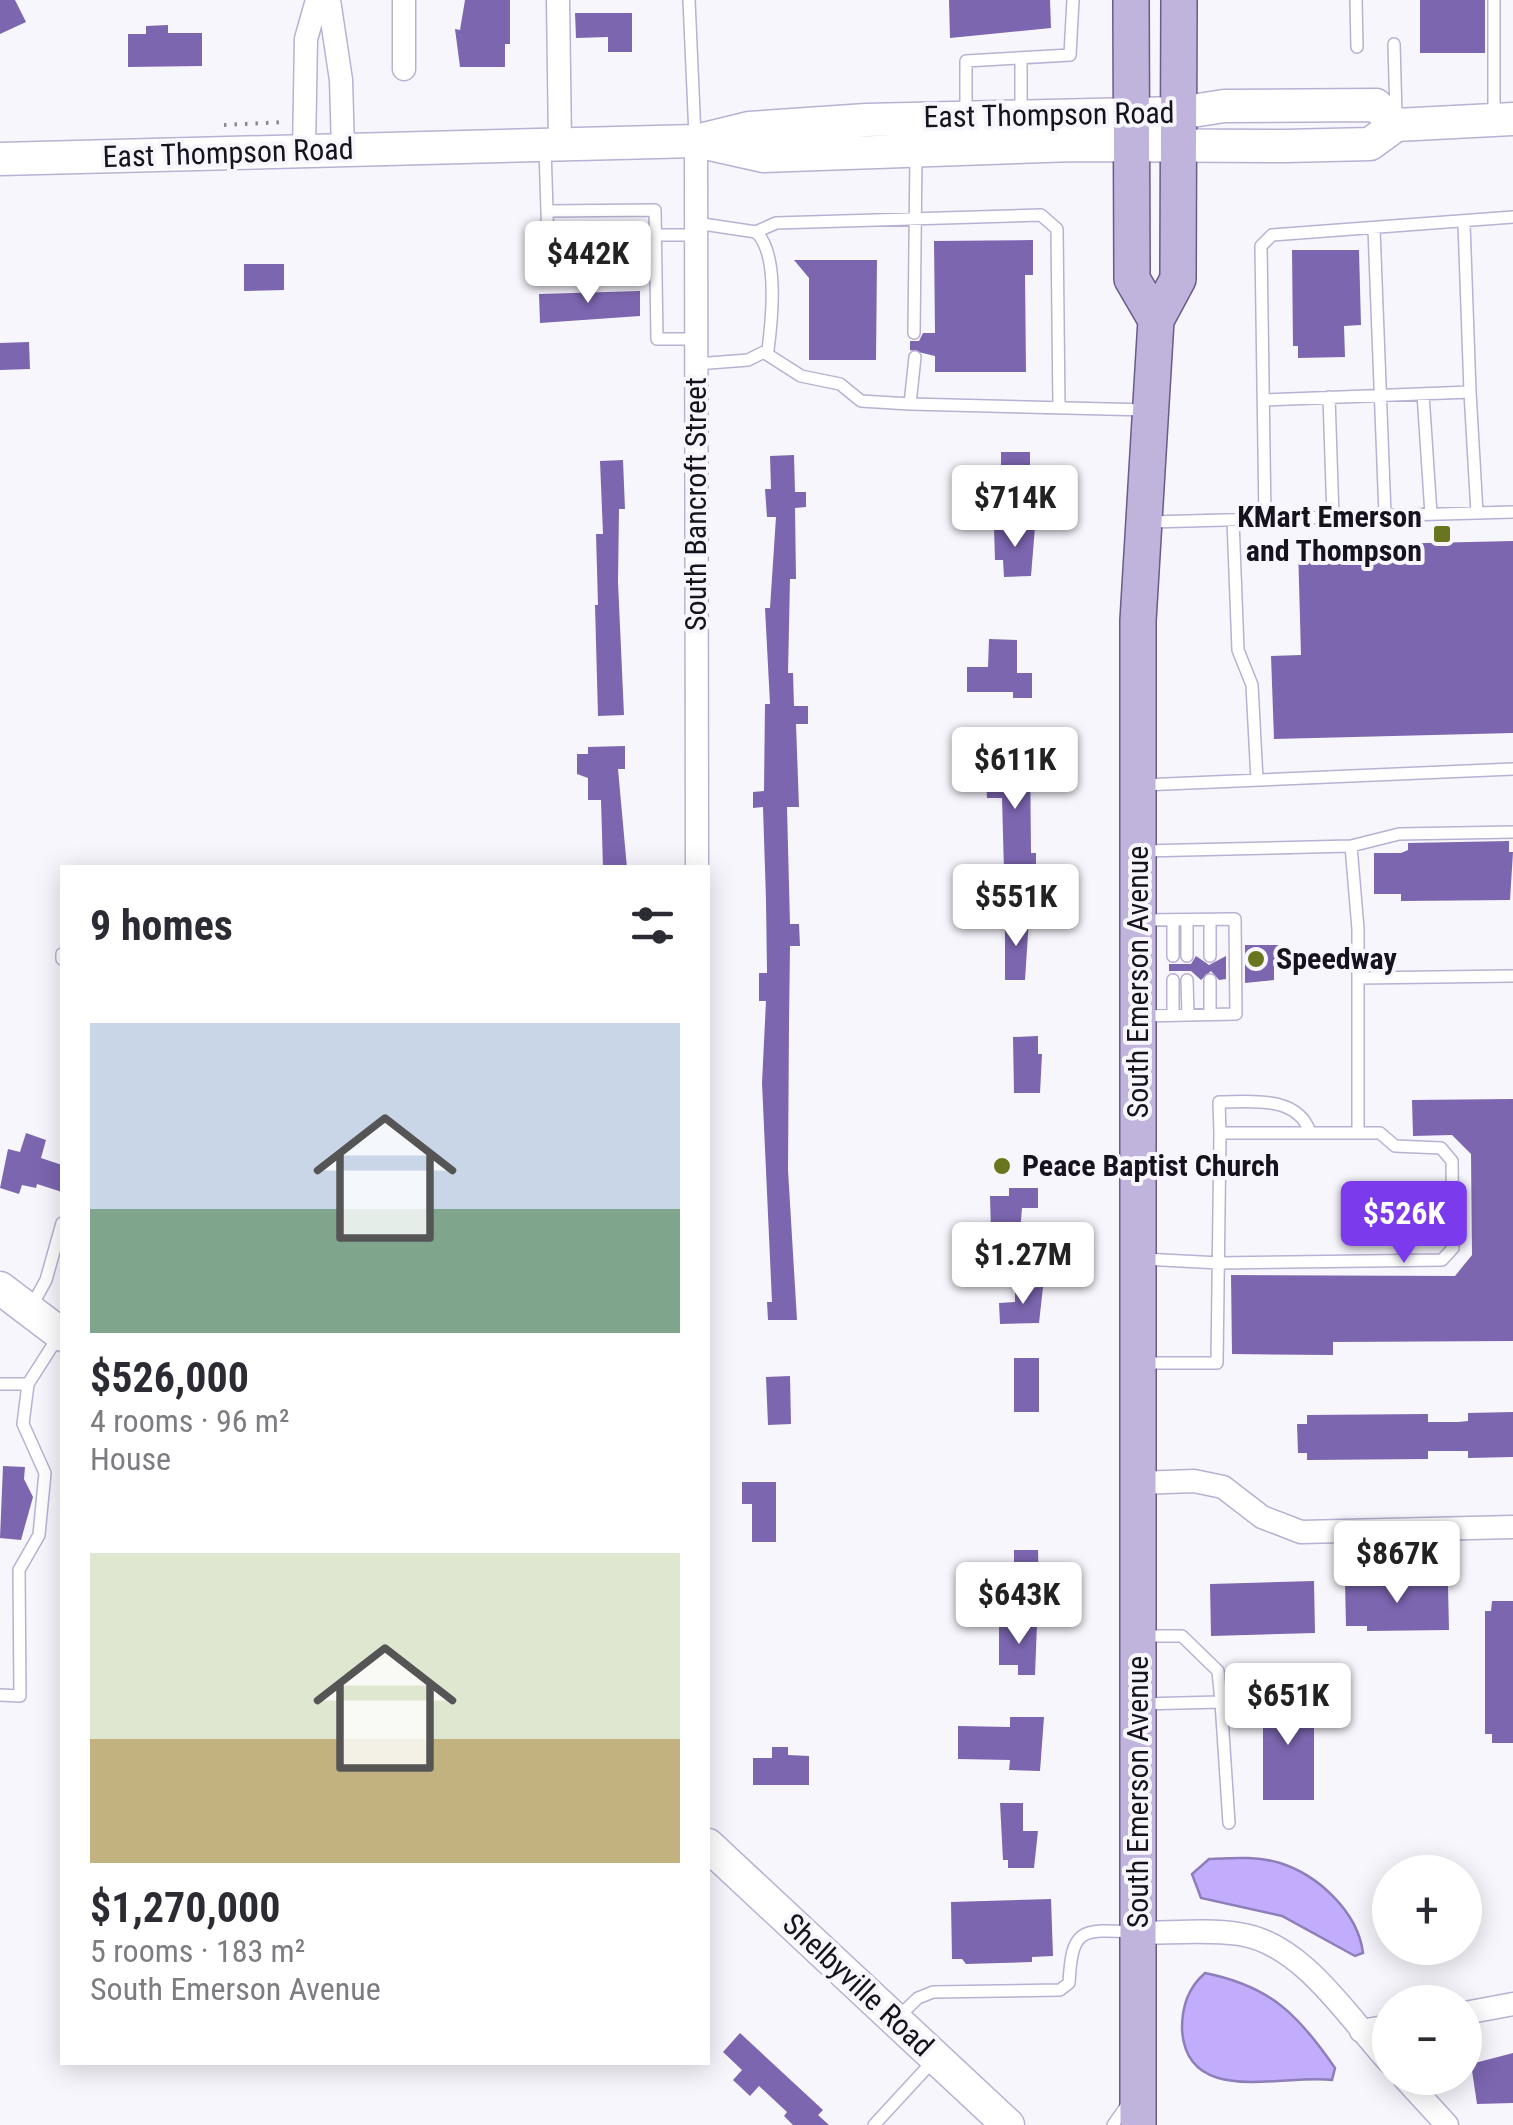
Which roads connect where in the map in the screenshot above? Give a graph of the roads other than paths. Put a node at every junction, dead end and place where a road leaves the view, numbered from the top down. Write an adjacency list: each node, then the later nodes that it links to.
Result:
1 (317, 0): 24 (street)
2 (329, 0): 23 (street)
3 (404, 0): 14 (street)
4 (558, 0): 22 (street)
5 (688, 0): 21 (lane)
6 (1073, 0): 13 (lane)
7 (1131, 0): 19 (main road)
8 (1178, 0): 20 (main road, South Emerson Avenue)
9 (1356, 0): 12 (lane)
10 (1494, 0): 17 (lane)
11 (1394, 44): 18 (lane)
12 (1357, 48)
13 (1020, 59): 15 (lane); 16 (lane)
14 (404, 69)
15 (1021, 116): 16 (main road, East Thompson Road); 19 (main road, East Thompson Road)
16 (966, 117): 21 (main road, East Thompson Road)
17 (1504, 119): 18 (main road, East Thompson Road)
18 (1396, 125): 20 (main road, East Thompson Road)
19 (1132, 129): 20 (main road, East Thompson Road); 25 (main road, East Thompson Road); 42 (main road)
20 (1179, 130): 42 (main road, South Emerson Avenue)
21 (696, 141): 22 (main road, East Thompson Road); 25 (main road, East Thompson Road); 31 (street, South Bancroft Street)
22 (552, 145): 23 (main road, East Thompson Road); 27 (lane)
23 (343, 149): 24 (main road, East Thompson Road)
24 (304, 150): 26 (main road, East Thompson Road)
25 (916, 150): 28 (lane)
26 (0, 159)
27 (547, 211): 34 (lane); 39 (lane)
28 (914, 216): 33 (lane); 43 (lane); 54 (lane)
29 (1513, 217): 30 (lane)
30 (1464, 224): 32 (lane); 48 (lane)
31 (696, 229): 33 (lane); 34 (lane); 44 (street, South Bancroft Street)
32 (1374, 229): 50 (lane); 52 (lane)
33 (756, 232): 45 (lane)
34 (655, 235): 38 (lane)
35 (594, 240): 40 (lane)
36 (618, 240): 41 (lane)
37 (571, 241): 39 (lane)
38 (656, 255): 41 (lane); 44 (lane)
39 (572, 256): 40 (lane)
40 (595, 256): 41 (lane)
41 (618, 256)
42 (1156, 320): 55 (main road, South Emerson Avenue)
43 (914, 333)
44 (696, 339): 47 (street, South Bancroft Street)
45 (765, 353): 47 (lane); 53 (lane)
46 (915, 357): 53 (lane)
47 (696, 364): 70 (street, South Bancroft Street)
48 (1470, 392): 49 (lane); 57 (lane)
49 (1423, 394): 50 (lane); 58 (lane)
50 (1377, 396): 51 (lane); 59 (lane)
51 (1329, 397): 52 (lane); 60 (lane)
52 (1264, 400): 61 (lane)
53 (910, 404): 54 (lane)
54 (1059, 408): 55 (lane)
55 (1152, 410): 63 (main road, South Emerson Avenue)
56 (1513, 512): 57 (lane)
57 (1477, 513): 58 (lane)
58 (1432, 514): 59 (lane)
59 (1384, 515): 60 (lane)
60 (1333, 517): 61 (lane)
61 (1265, 519): 62 (lane)
62 (1233, 520): 63 (lane); 65 (lane)
63 (1146, 522): 66 (main road, South Emerson Avenue)
64 (1513, 769): 65 (lane)
65 (1257, 780): 66 (lane)
66 (1138, 785): 69 (main road, South Emerson Avenue)
67 (1513, 832): 68 (lane)
68 (1351, 846): 69 (lane); 77 (lane)
69 (1138, 851): 71 (main road, South Emerson Avenue)
70 (697, 865)
71 (1138, 920): 72 (lane); 83 (main road, South Emerson Avenue)
72 (1173, 920): 73 (lane); 73 (lane)
73 (1187, 920): 74 (lane)
74 (1210, 920): 75 (lane); 81 (lane)
75 (1210, 956)
76 (1513, 976): 77 (lane)
77 (1358, 978): 87 (lane)
78 (1173, 980): 84 (lane)
79 (1188, 980): 82 (lane)
80 (1210, 980): 81 (lane)
81 (1210, 1014): 82 (lane)
82 (1188, 1015): 84 (lane)
83 (1138, 1016): 84 (lane); 89 (main road, South Emerson Avenue)
84 (1173, 1016)
85 (1310, 1132): 86 (lane); 86 (lane); 87 (lane)
86 (1220, 1133): 90 (lane)
87 (1358, 1133): 90 (lane)
88 (60, 1230): 92 (lane)
89 (1138, 1258): 90 (lane); 95 (main road, South Emerson Avenue)
90 (1219, 1263): 95 (lane)
91 (0, 1288): 92 (main road)
92 (30, 1309): 93 (main road)
93 (60, 1333)
94 (60, 1336): 97 (lane)
95 (1138, 1363): 98 (main road, South Emerson Avenue)
96 (0, 1384): 97 (lane)
97 (28, 1384): 101 (lane)
98 (1138, 1483): 99 (street); 100 (main road, South Emerson Avenue)
99 (1513, 1528)
100 (1138, 1636): 102 (lane); 103 (main road, South Emerson Avenue)
101 (0, 1695)
102 (1221, 1702): 103 (lane); 104 (lane)
103 (1138, 1704): 106 (main road, South Emerson Avenue)
104 (1229, 1823)
105 (710, 1847): 109 (main road, Shelbyville Road)
106 (1138, 1933): 109 (lane); 111 (street); 114 (main road, South Emerson Avenue)
107 (1513, 2004): 108 (street)
108 (1482, 2009)
109 (896, 2020): 113 (main road, Shelbyville Road)
110 (1372, 2029): 111 (street)
111 (1361, 2031): 112 (street)
112 (1372, 2043)
113 (936, 2058): 116 (lane); 117 (main road, Shelbyville Road)
114 (1138, 2090): 118 (lane); 119 (main road, South Emerson Avenue)
115 (1420, 2095): 120 (street)
116 (874, 2125)
117 (1008, 2125)
118 (1113, 2125)
119 (1138, 2125)
120 (1448, 2125)

